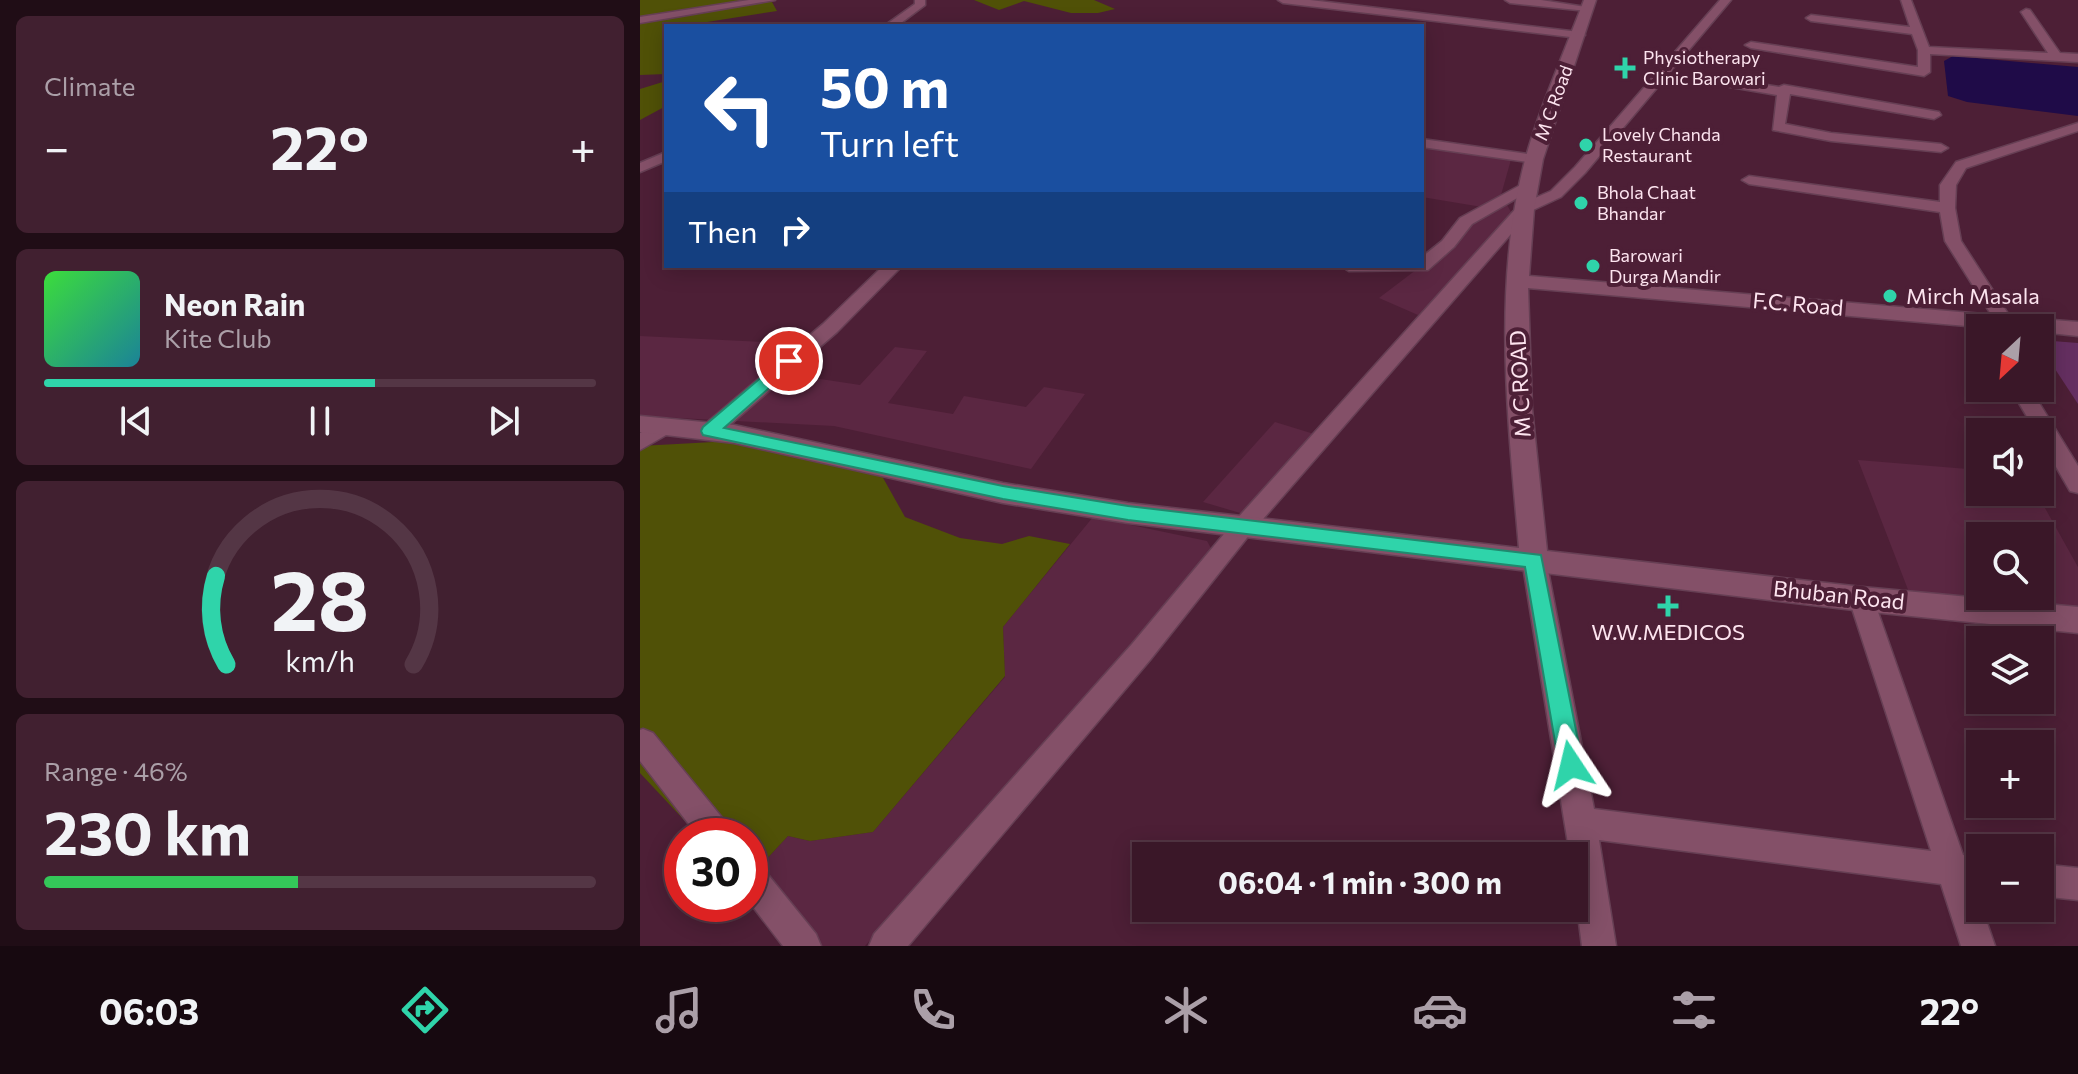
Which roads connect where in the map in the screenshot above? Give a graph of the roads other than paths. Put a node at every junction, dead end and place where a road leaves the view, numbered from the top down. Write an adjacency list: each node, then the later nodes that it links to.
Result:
1 (770, 0): 11 (street)
2 (920, 0): 12 (street)
3 (1283, 0): 9 (street)
4 (1510, 0): 7 (street)
5 (1726, 0): 31 (street)
6 (1906, 0): 14 (street)
7 (1588, 4): 15 (street, M C Road)
8 (2026, 12): 18 (street)
9 (1418, 15): 13 (street); 15 (street)
10 (1811, 18): 14 (street)
11 (640, 20)
12 (894, 24)
13 (1410, 24)
14 (1917, 31): 17 (street)
15 (1579, 35): 27 (street, M C Road)
16 (1751, 45): 17 (street)
17 (1924, 50): 18 (street)
18 (2056, 56): 19 (street)
19 (2078, 58)
20 (1723, 82): 21 (street)
21 (1783, 92): 24 (street); 24 (street)
22 (1931, 100): 24 (street)
23 (2078, 127): 28 (street)
24 (1938, 132): 28 (street)
25 (1424, 143): 27 (street)
26 (664, 157): 29 (street)
27 (1534, 159): 31 (street, M C Road)
28 (1961, 165): 32 (street)
29 (640, 168)
30 (1749, 180): 32 (street)
31 (1526, 197): 33 (street); 35 (street, M C ROAD); 45 (street)
32 (1947, 208): 36 (street)
33 (1424, 264)
34 (891, 268): 42 (street)
35 (1517, 281): 37 (street, F.C. Road); 46 (street, M C ROAD)
36 (1986, 314)
37 (1966, 321)
38 (2054, 328): 39 (street, F.C. Road)
39 (2078, 329)
40 (2028, 402): 44 (street)
41 (653, 425): 42 (street, Bhuban Road); 43 (street)
42 (710, 431): 45 (street, Bhuban Road)
43 (640, 443)
44 (2078, 485)
45 (1242, 528): 46 (street, Bhuban Road); 59 (street)
46 (1534, 560): 47 (street, Bhuban Road); 51 (street)
47 (1862, 599): 48 (street, Bhuban Road); 52 (street)
48 (2078, 620)
49 (643, 742): 50 (street)
50 (703, 818)
51 (1581, 823): 53 (street); 60 (street)
52 (1966, 868)
53 (1966, 871)
54 (2054, 881): 55 (street)
55 (2078, 884)
56 (768, 900): 58 (street)
57 (1974, 922): 61 (street)
58 (804, 946)
59 (886, 946)
60 (1599, 946)
61 (1978, 946)

